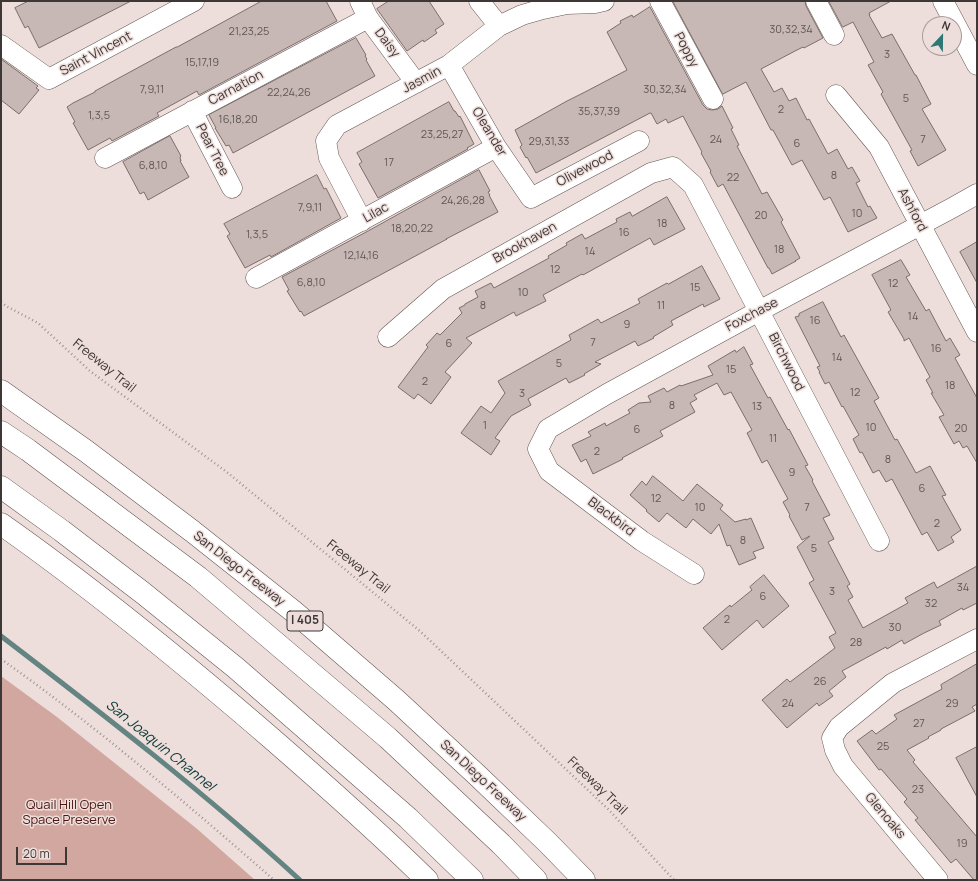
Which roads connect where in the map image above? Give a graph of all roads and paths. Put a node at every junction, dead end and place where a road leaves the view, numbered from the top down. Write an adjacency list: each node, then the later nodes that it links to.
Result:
1 (194, 1): 11 (street, Saint Vincent)
2 (479, 1): 9 (street)
3 (604, 1): 7 (street, Jasmin)
4 (660, 1): 16 (street, Poppy)
5 (816, 1): 10 (street)
6 (943, 1): 13 (street)
7 (579, 2): 9 (street, Jasmin)
8 (364, 9): 14 (street, Daisy); 17 (street, Carnation)
9 (499, 26): 12 (street, Jasmin)
10 (834, 35)
11 (1, 45)
12 (449, 65): 14 (street, Jasmin); 19 (street, Oleander)
13 (977, 65)
14 (416, 83): 25 (street, Jasmin)
15 (836, 95): 26 (street, Ashford)
16 (713, 99)
17 (192, 111): 20 (street, Carnation); 22 (street, Pear Tree)
18 (639, 141): 24 (street, Olivewood)
19 (496, 147): 24 (street, Oleander); 25 (street, Lilac)
20 (105, 158)
21 (673, 167): 29 (street, Birchwood); 31 (street, Brookhaven)
22 (232, 188)
23 (977, 194): 26 (street, Foxchase)
24 (531, 198)
25 (362, 220): 27 (street, Lilac)
26 (920, 225): 29 (street, Foxchase); 30 (street, Ashford)
27 (256, 278)
28 (1, 302): 46 (path, Freeway Trail)
29 (759, 311): 34 (street, Foxchase); 37 (street, Birchwood)
30 (977, 332)
31 (388, 337)
32 (1, 391): 45 (highway, San Diego Freeway / I 405)
33 (1, 432): 44 (highway)
34 (538, 449): 38 (street, Blackbird)
35 (1, 487): 43 (highway)
36 (1, 524): 42 (highway)
37 (878, 541)
38 (694, 574)
39 (977, 639): 47 (street, Glenoaks)
40 (1, 659): 41 (path)
41 (274, 880)
42 (427, 880)
43 (472, 880)
44 (536, 880)
45 (584, 880)
46 (674, 880)
47 (938, 880)

